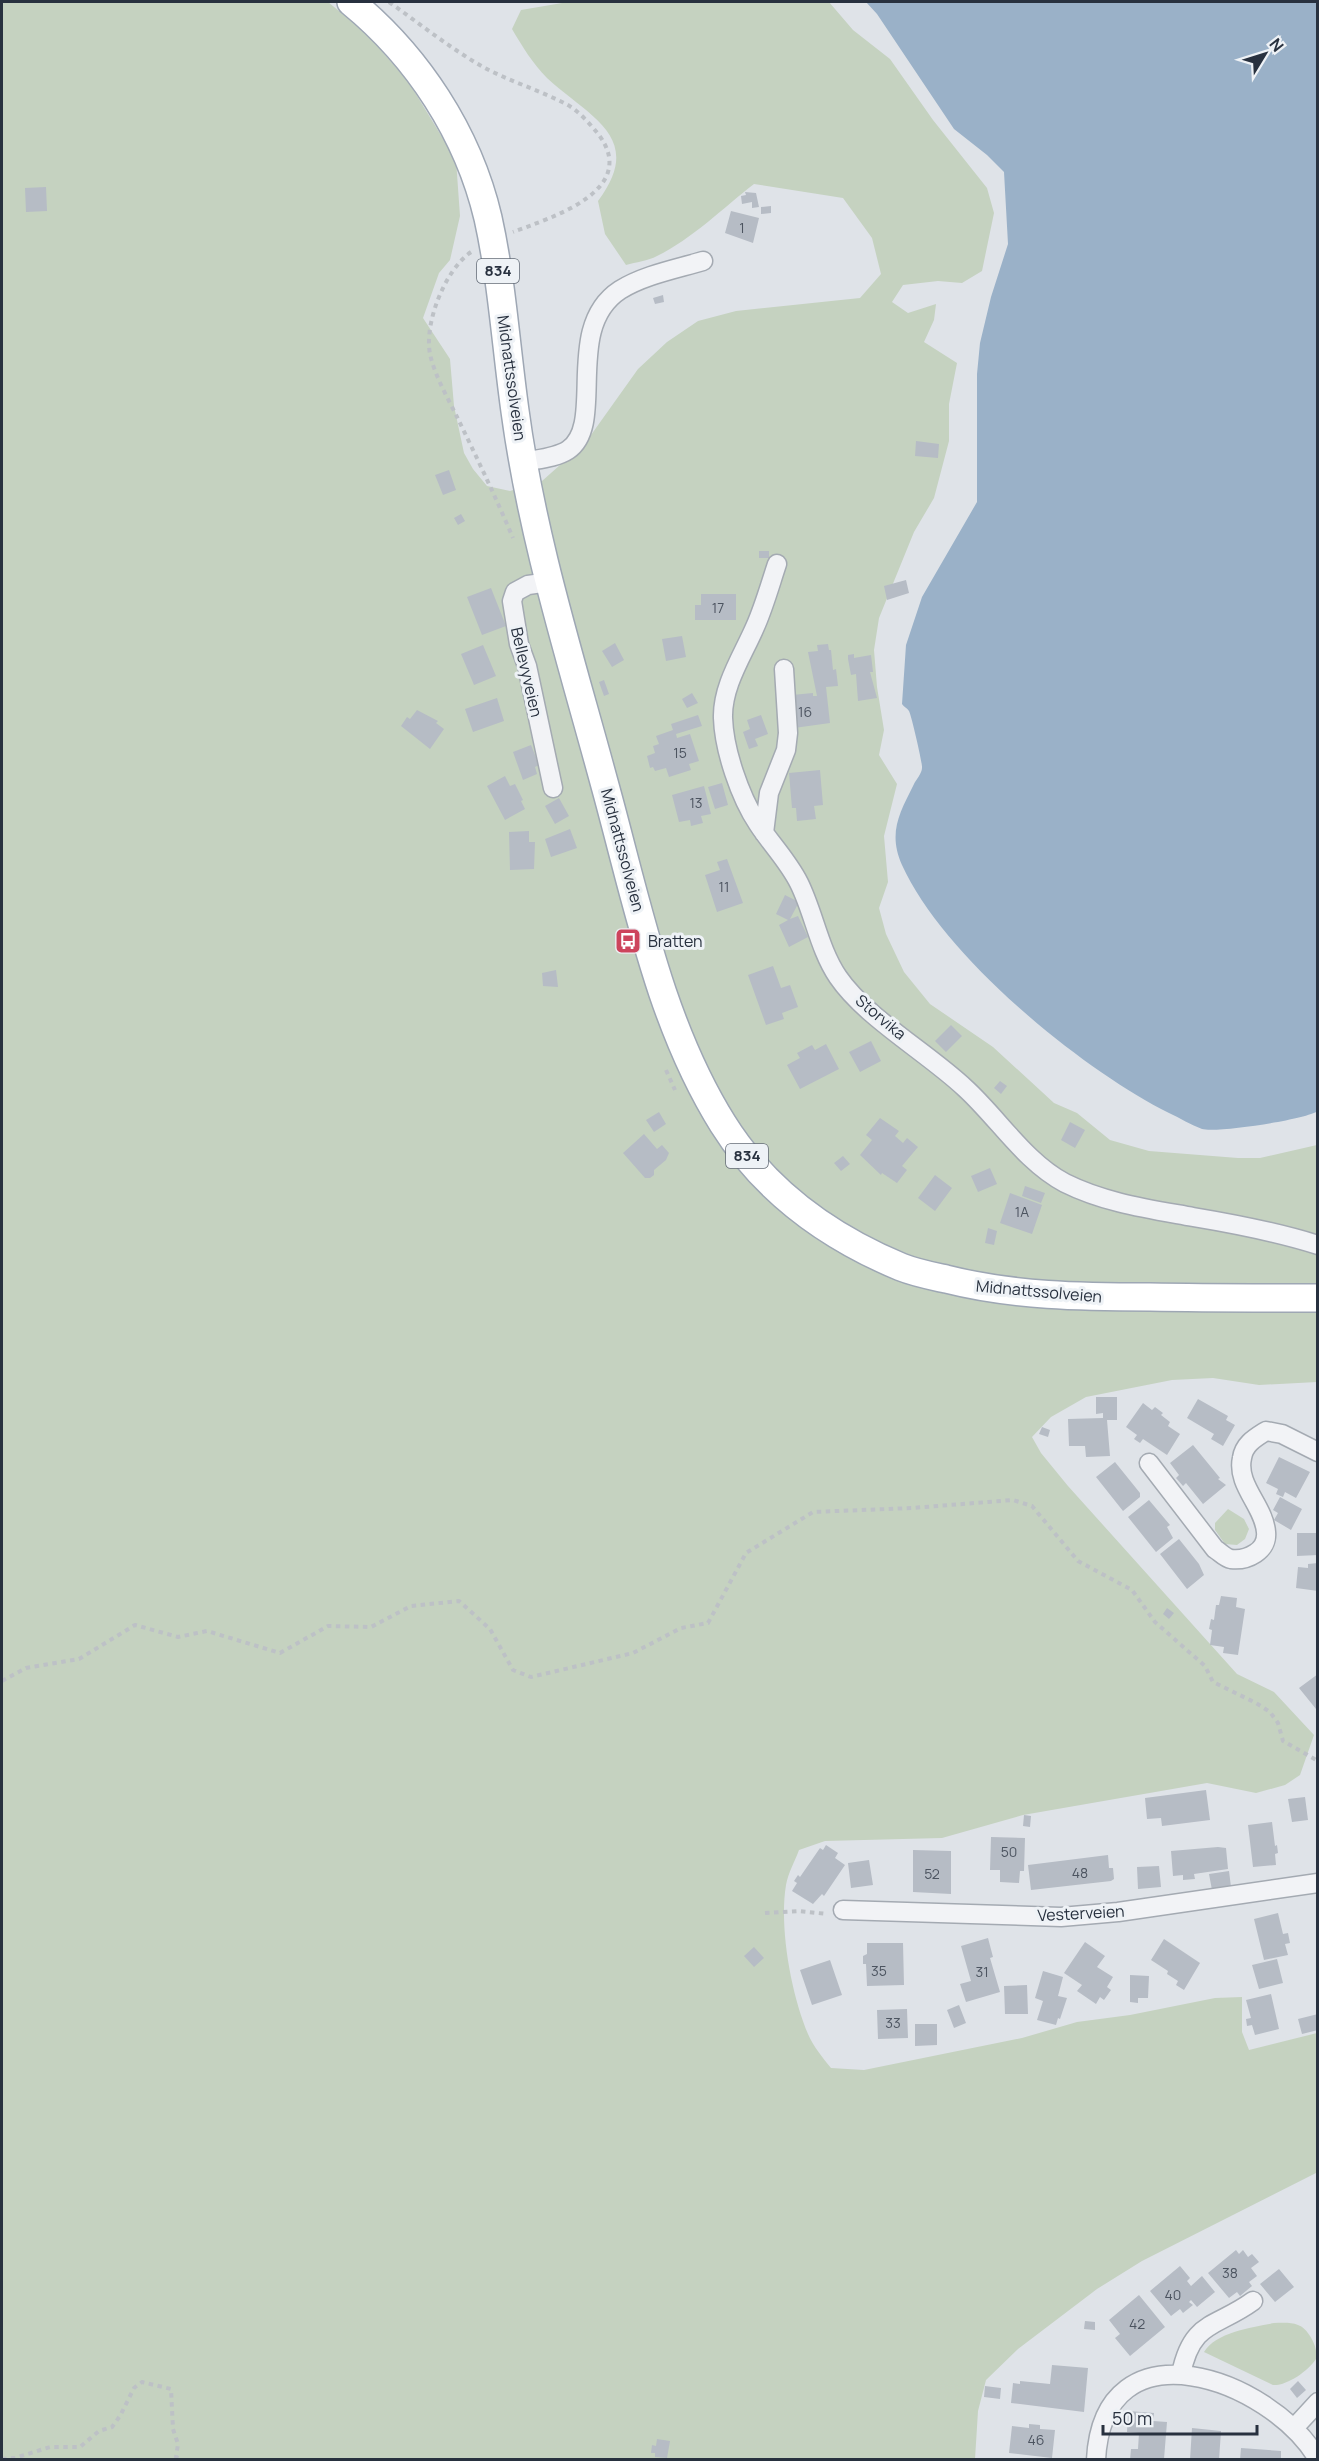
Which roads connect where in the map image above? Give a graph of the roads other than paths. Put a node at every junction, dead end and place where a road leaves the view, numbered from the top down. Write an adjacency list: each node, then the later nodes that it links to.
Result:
1 (351, 2): 3 (main road, Midnattssolveien / 834)
2 (703, 261): 3 (street)
3 (523, 462): 5 (main road, Midnattssolveien / 834)
4 (777, 564): 8 (street, Storvika)
5 (549, 582): 7 (street, Bellevyveien); 10 (main road, Midnattssolveien / 834)
6 (784, 669): 8 (street)
7 (553, 788)
8 (764, 833): 9 (street, Storvika)
9 (1317, 1245)
10 (1317, 1298)
11 (1317, 1452): 12 (street)
12 (1149, 1463)
13 (1317, 1883): 14 (street, Vesterveien)
14 (843, 1910)
15 (1253, 2301): 16 (street)
16 (1181, 2374): 18 (street); 20 (street)
17 (1317, 2402): 18 (street)
18 (1294, 2428): 19 (street)
19 (1317, 2459)
20 (1096, 2460)

